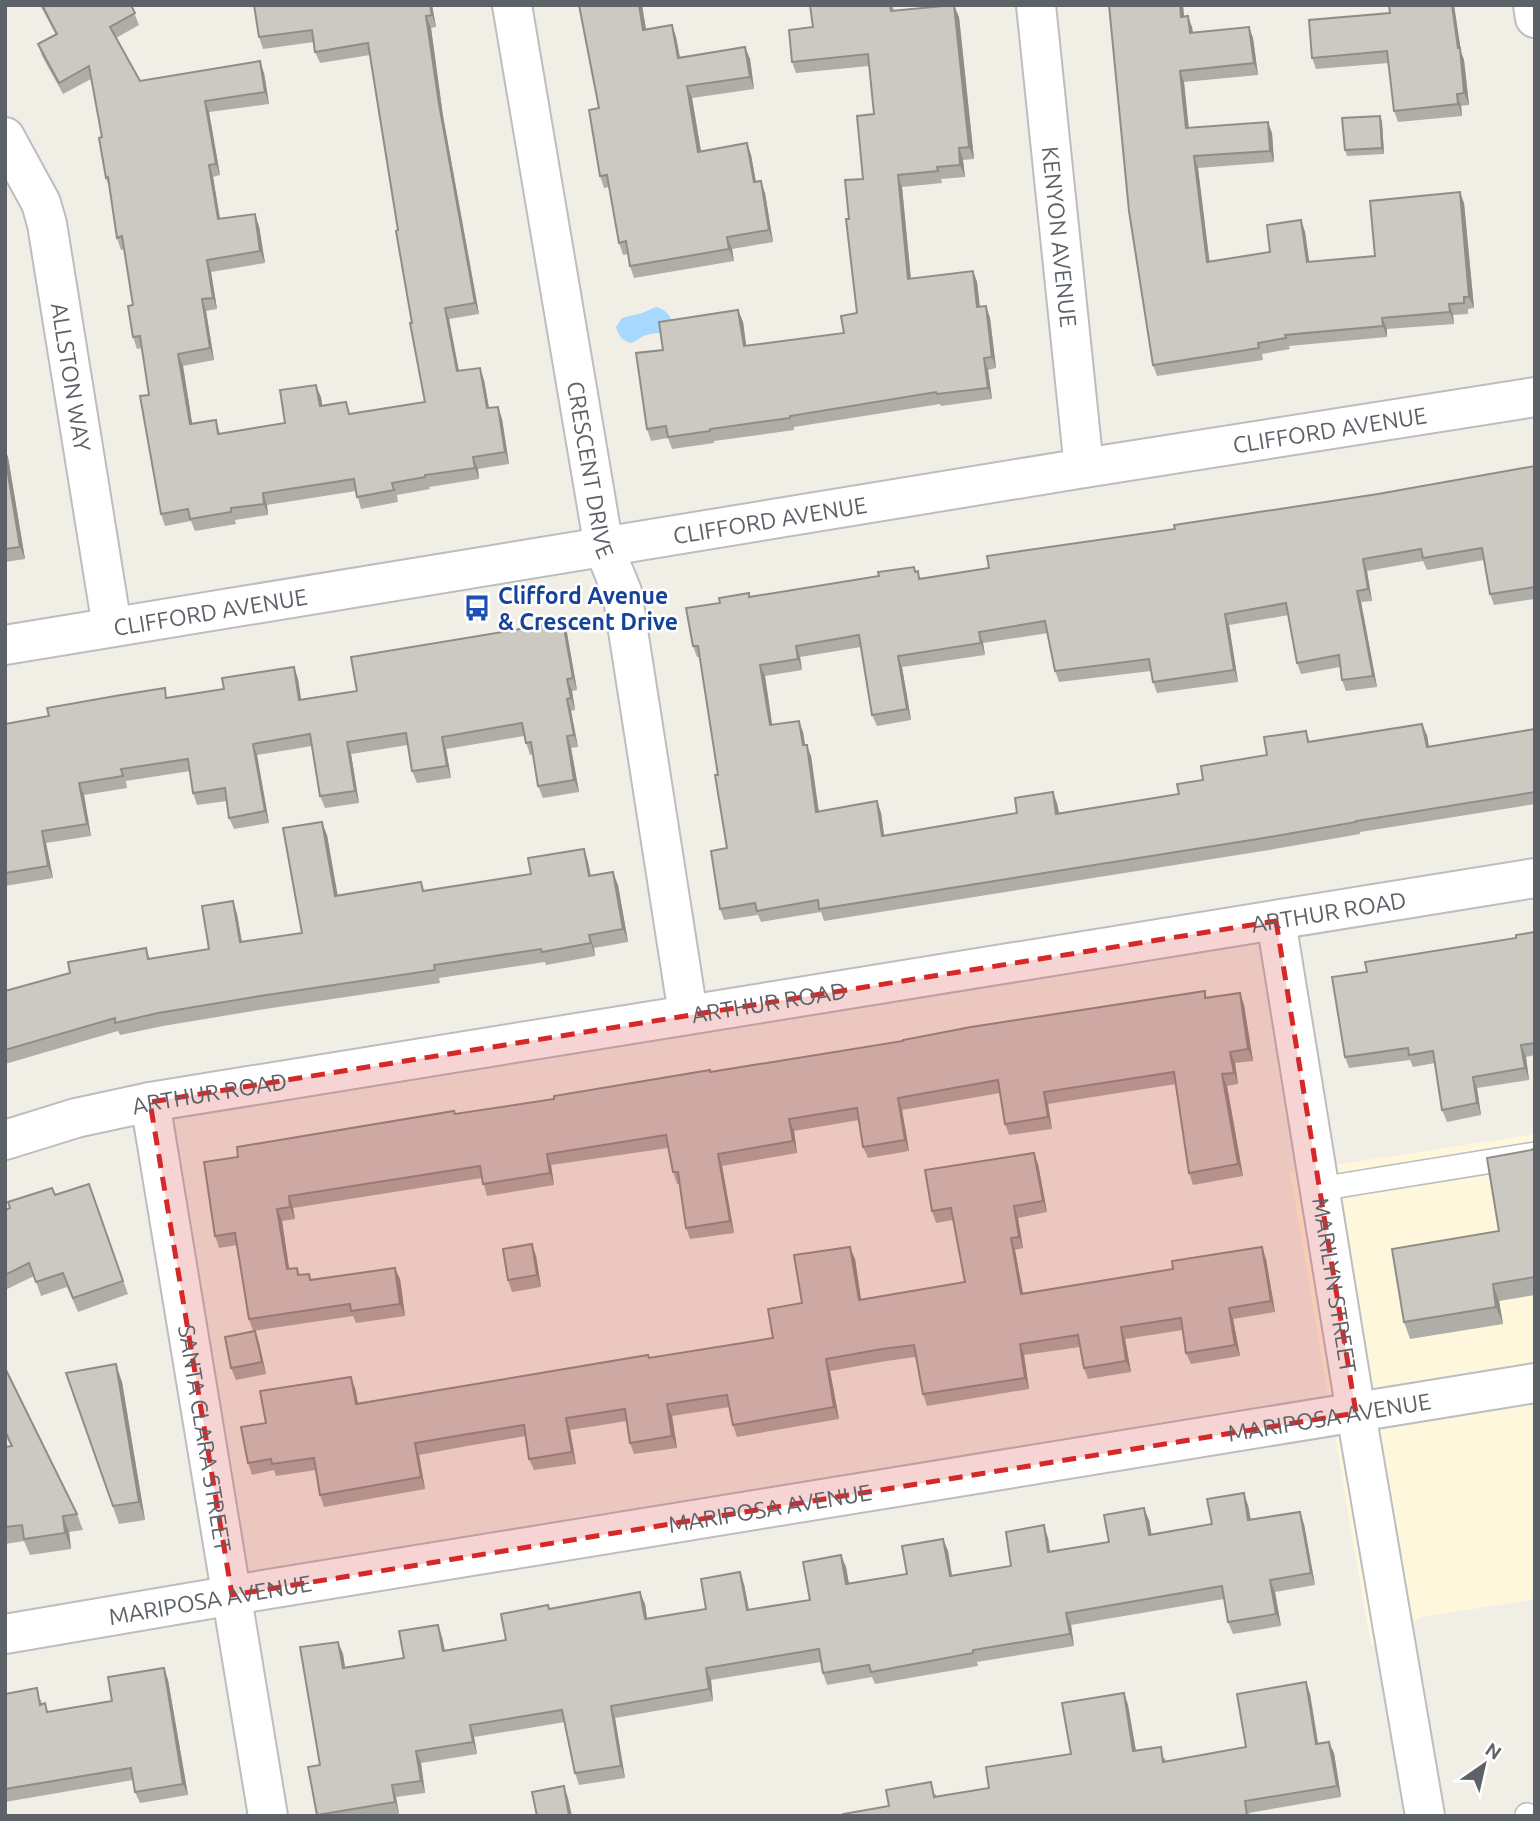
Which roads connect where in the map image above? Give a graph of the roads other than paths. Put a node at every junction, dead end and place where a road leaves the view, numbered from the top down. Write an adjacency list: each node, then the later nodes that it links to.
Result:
1 (512, 5): 8 (street, CRESCENT DRIVE)
2 (1036, 5): 7 (street, KENYON AVENUE)
3 (1533, 5): 4 (street)
4 (1535, 18)
5 (5, 137): 9 (street, ALLSTON WAY)
6 (1535, 397): 7 (street, CLIFFORD AVENUE)
7 (1084, 468): 8 (street, CLIFFORD AVENUE)
8 (604, 548): 9 (street, CLIFFORD AVENUE); 13 (street, CRESCENT DRIVE)
9 (113, 627): 10 (street, CLIFFORD AVENUE)
10 (5, 645)
11 (1535, 878): 12 (street, ARTHUR ROAD)
12 (1276, 921): 13 (street, ARTHUR ROAD); 17 (street, MARILYN STREET)
13 (688, 1014): 14 (street, ARTHUR ROAD)
14 (150, 1102): 15 (street, ARTHUR ROAD); 20 (street, SANTA CLARA STREET)
15 (5, 1140)
16 (1535, 1154): 17 (lane)
17 (1319, 1189): 19 (street, MARILYN STREET)
18 (1535, 1383): 19 (street, MARIPOSA AVENUE)
19 (1356, 1413): 20 (street, MARIPOSA AVENUE); 23 (street, MARILYN STREET)
20 (232, 1595): 21 (street, MARIPOSA AVENUE); 22 (street, SANTA CLARA STREET)
21 (5, 1634)
22 (268, 1816)
23 (1425, 1816)

